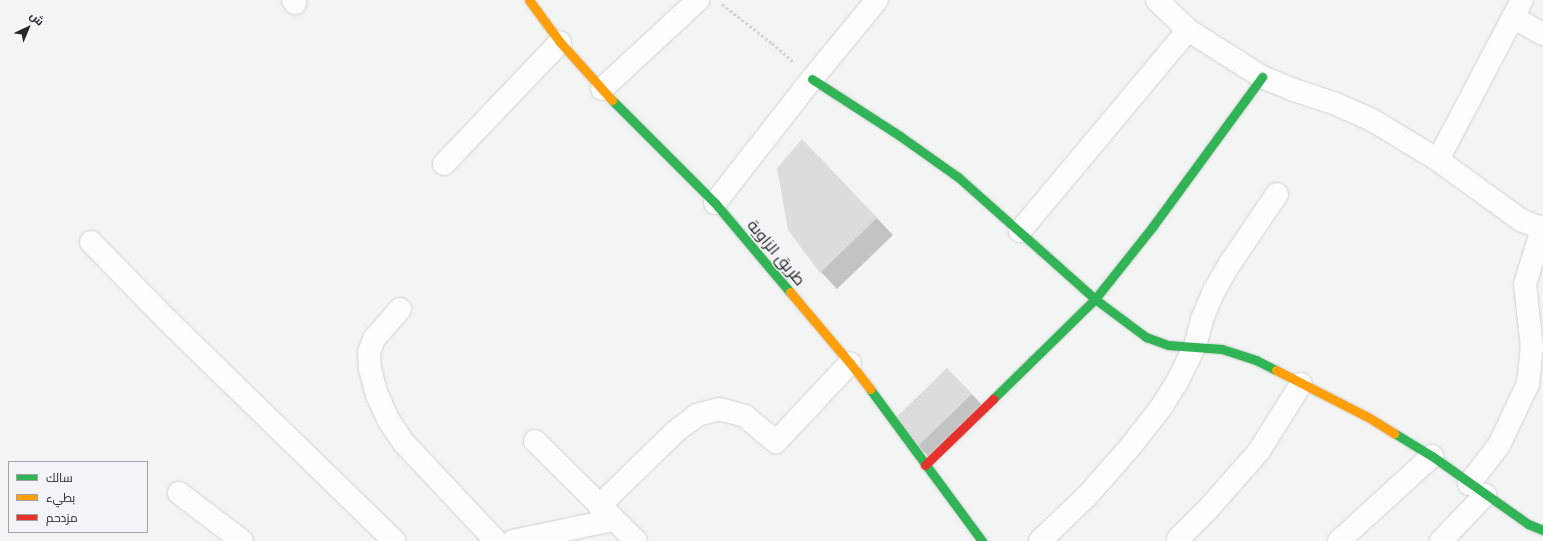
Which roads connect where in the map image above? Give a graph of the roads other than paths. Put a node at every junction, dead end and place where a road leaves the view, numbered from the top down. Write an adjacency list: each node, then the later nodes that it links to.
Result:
1 (529, 0): 8 (street, طريق الزاوية)
2 (698, 0): 11 (street)
3 (877, 0): 10 (street)
4 (1157, 0): 6 (street)
5 (1518, 8): 7 (street); 12 (street)
6 (1188, 30): 9 (street); 17 (street)
7 (1543, 34)
8 (560, 42): 11 (street, طريق الزاوية); 13 (street)
9 (1262, 77): 12 (street); 19 (street)
10 (812, 79): 15 (street); 17 (street)
11 (602, 89): 15 (street, طريق الزاوية)
12 (1438, 160): 16 (street)
13 (444, 164)
14 (1277, 194): 21 (street)
15 (715, 203): 22 (street, طريق الزاوية)
16 (1542, 229): 27 (street)
17 (1020, 231): 19 (street)
18 (91, 242): 33 (street)
19 (1095, 299): 21 (street); 26 (street)
20 (400, 309): 34 (street)
21 (1195, 346): 23 (street); 38 (street)
22 (850, 363): 26 (street, طريق الزاوية); 29 (street)
23 (1301, 384): 25 (street); 31 (street)
24 (535, 441): 29 (street)
25 (1432, 456): 27 (street); 39 (street)
26 (924, 465): 37 (street, طريق الزاوية)
27 (1477, 489): 30 (street); 40 (street)
28 (179, 493): 32 (street)
29 (606, 513): 35 (street); 36 (street)
30 (1543, 530)
31 (1178, 539)
32 (242, 541)
33 (394, 541)
34 (496, 541)
35 (513, 541)
36 (636, 541)
37 (982, 541)
38 (1040, 541)
39 (1339, 541)
40 (1441, 541)

